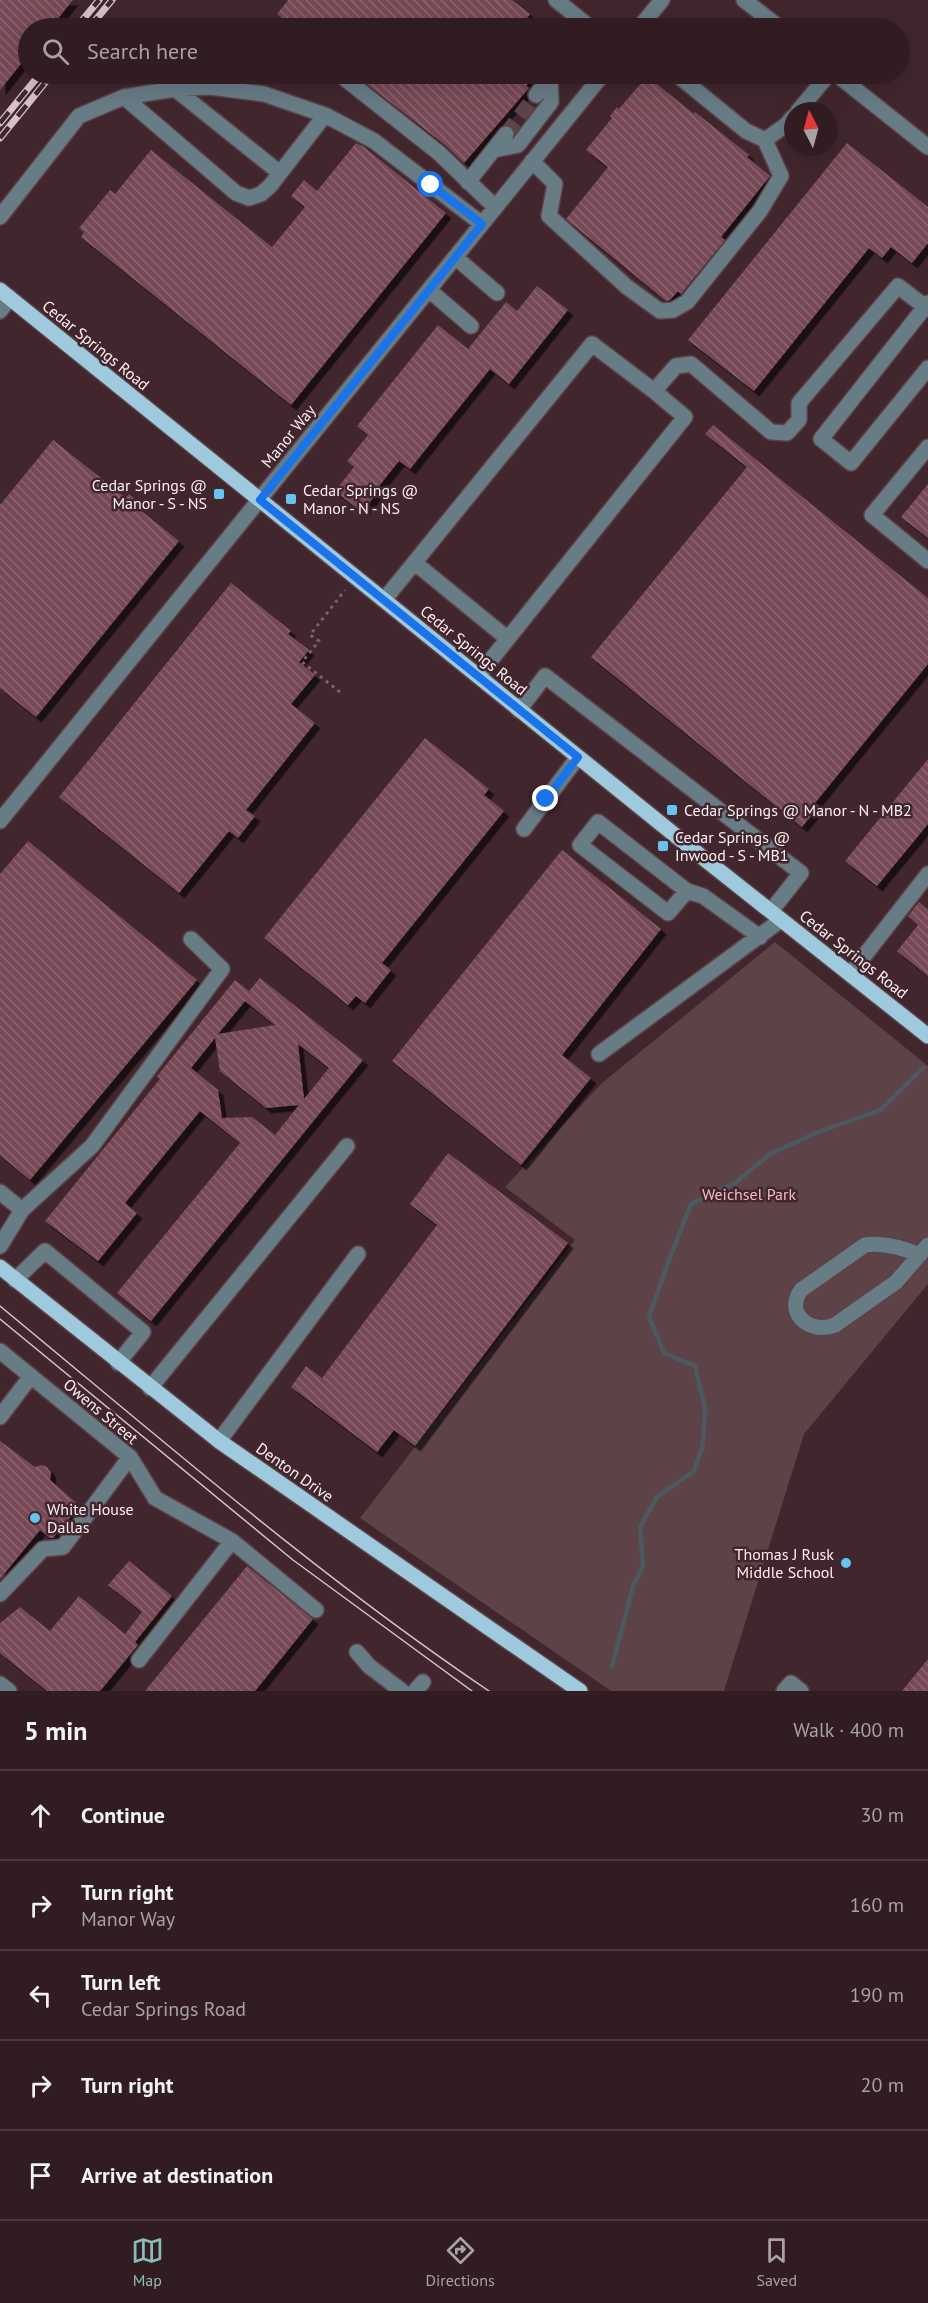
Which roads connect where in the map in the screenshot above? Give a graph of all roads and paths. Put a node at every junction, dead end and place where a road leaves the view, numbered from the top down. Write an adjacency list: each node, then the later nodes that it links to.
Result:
1 (556, 0): 4 (street)
2 (662, 0): 5 (street)
3 (744, 0): 6 (street)
4 (577, 18)
5 (647, 18)
6 (767, 18)
7 (352, 84): 26 (street)
8 (544, 84): 15 (street)
9 (551, 84): 23 (street)
10 (595, 84): 24 (street, Manor Way)
11 (688, 84): 21 (street)
12 (821, 84): 17 (street)
13 (849, 84): 22 (street)
14 (174, 89): 16 (street); 18 (street); 25 (street)
15 (536, 95)
16 (124, 97): 25 (street); 28 (street)
17 (806, 102)
18 (325, 115): 25 (street); 29 (street)
19 (784, 126): 21 (street)
20 (506, 134): 23 (street)
21 (765, 140): 24 (street)
22 (928, 147)
23 (494, 150): 26 (street)
24 (532, 161): 27 (street, Manor Way)
25 (280, 173)
26 (468, 182): 27 (street)
27 (495, 207): 29 (street, Manor Way)
28 (0, 217)
29 (482, 224): 30 (street, Manor Way)
30 (455, 257): 31 (street, Manor Way); 32 (street)
31 (429, 290): 36 (street); 42 (street, Manor Way)
32 (497, 293)
33 (5, 294): 35 (street); 42 (main road, Cedar Springs Road)
34 (927, 306): 39 (street); 40 (street)
35 (0, 311)
36 (471, 326)
37 (928, 368): 40 (street)
38 (654, 391): 39 (street); 44 (street); 47 (street)
39 (799, 420): 40 (street)
40 (821, 439)
41 (928, 447): 43 (street)
42 (260, 500): 46 (main road, Cedar Springs Road); 52 (street, Manor Way)
43 (928, 561)
44 (415, 563): 46 (street); 47 (street)
45 (345, 590): 49 (path)
46 (384, 600): 48 (main road, Cedar Springs Road)
47 (508, 639): 48 (street)
48 (478, 676): 50 (main road, Cedar Springs Road)
49 (340, 692)
50 (519, 710): 51 (main road, Cedar Springs Road); 56 (street)
51 (578, 757): 53 (street); 56 (main road, Cedar Springs Road)
52 (0, 821)
53 (524, 829)
54 (928, 874): 59 (street)
55 (687, 891): 55 (street); 57 (street)
56 (776, 916): 57 (street); 59 (main road, Cedar Springs Road)
57 (760, 937): 61 (street)
58 (191, 939): 64 (street)
59 (850, 974): 60 (main road, Cedar Springs Road)
60 (928, 1036)
61 (598, 1054)
62 (347, 1146): 73 (street)
63 (0, 1192): 64 (street)
64 (22, 1210): 65 (street)
65 (0, 1246)
66 (924, 1250): 66 (street)
67 (358, 1254): 75 (street)
68 (0, 1267): 69 (main road, Denton Drive)
69 (15, 1280): 71 (main road, Denton Drive); 71 (street)
70 (0, 1351): 72 (street, Owens Street)
71 (118, 1363): 73 (main road, Denton Drive)
72 (31, 1376): 74 (street); 76 (street, Owens Street)
73 (150, 1388): 75 (main road, Denton Drive)
74 (0, 1417)
75 (219, 1441): 85 (main road, Denton Drive)
76 (130, 1457): 77 (street, Owens Street); 78 (street)
77 (232, 1541): 79 (street, Owens Street); 81 (street)
78 (0, 1594)
79 (316, 1610)
80 (357, 1652): 84 (street)
81 (139, 1660)
82 (0, 1684): 83 (street)
83 (9, 1691)
84 (402, 1691)
85 (580, 1691)
86 (784, 1691): 87 (street)
87 (801, 1691)

